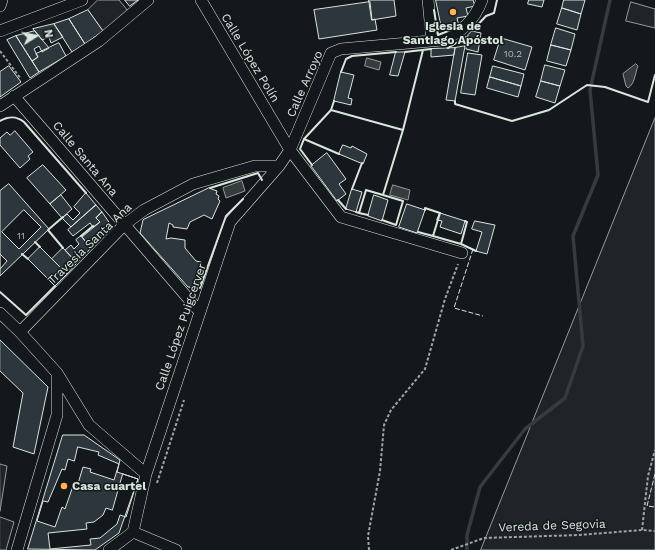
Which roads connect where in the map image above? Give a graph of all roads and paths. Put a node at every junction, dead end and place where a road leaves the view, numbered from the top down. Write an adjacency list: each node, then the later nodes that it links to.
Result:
1 (2, 0): 7 (street)
2 (82, 0): 8 (street)
3 (148, 0): 11 (street)
4 (201, 0): 14 (street, Calle López Polín)
5 (428, 0): 9 (street)
6 (482, 0): 9 (street, Calle Arroyo)
7 (0, 6)
8 (0, 31)
9 (432, 41): 14 (street, Calle Arroyo)
10 (0, 51): 11 (path)
11 (27, 88): 12 (street)
12 (14, 96): 13 (street); 16 (street, Calle Santa Ana)
13 (0, 106)
14 (290, 150): 15 (street, Calle López Puigcerver); 17 (street, Calle López Polín)
15 (279, 166): 16 (street, Travesía Santa Ana); 18 (street, Calle López Puigcerver)
16 (124, 225): 18 (street, Calle Santa Ana); 20 (street, Travesía Santa Ana)
17 (462, 253): 30 (path)
18 (199, 311): 23 (street, Calle López Puigcerver)
19 (0, 313): 20 (street)
20 (20, 332): 21 (street)
21 (57, 372): 23 (street); 27 (street)
22 (655, 450): 24 (path)
23 (146, 474): 26 (street, Calle López Puigcerver)
24 (642, 530): 25 (path, Vereda de Segovia); 31 (path, Vereda de Segovia)
25 (655, 531)
26 (133, 532): 28 (street); 29 (street)
27 (17, 550)
28 (110, 550)
29 (176, 550)
30 (369, 550)
31 (451, 550)

